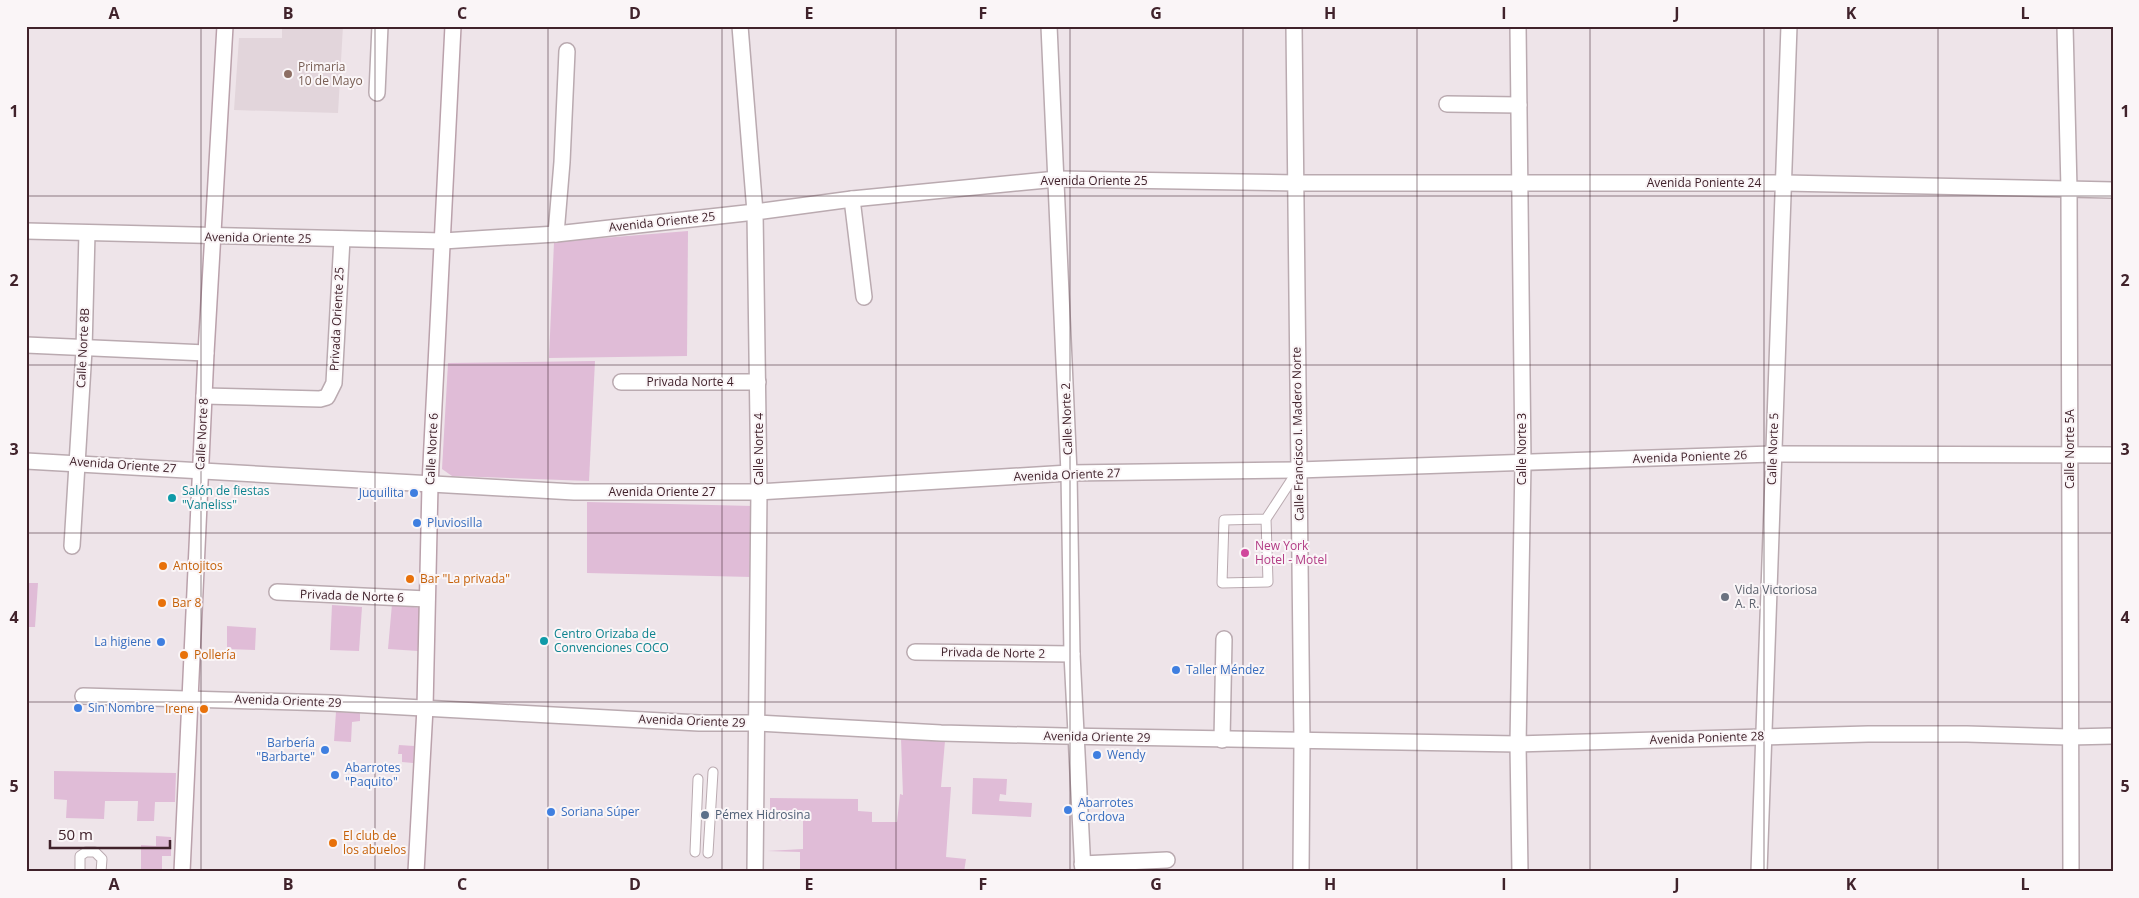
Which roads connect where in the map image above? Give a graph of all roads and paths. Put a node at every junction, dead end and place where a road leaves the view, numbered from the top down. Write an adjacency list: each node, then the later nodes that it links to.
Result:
1 (225, 26): 25 (street, Calle Norte 8)
2 (380, 26): 11 (street)
3 (453, 26): 27 (street, Calle Norte 6)
4 (740, 26): 21 (street, Calle Norte 4)
5 (1049, 26): 14 (street, Calle Norte 2)
6 (1294, 26): 15 (street, Calle Francisco I. Madero Norte)
7 (1518, 26): 13 (street, Calle Norte 3)
8 (1789, 26): 17 (street, Calle Norte 5)
9 (2065, 26): 18 (street, Calle Norte 5A)
10 (567, 51): 24 (street)
11 (377, 93)
12 (1447, 104): 13 (street)
13 (1519, 105): 16 (street, Calle Norte 3)
14 (1056, 179): 15 (street, Avenida Oriente 25); 20 (street, Avenida Oriente 25); 43 (street, Calle Norte 2)
15 (1296, 183): 16 (street, Avenida Poniente 24); 42 (street, Calle Francisco I. Madero Norte)
16 (1520, 183): 17 (street, Avenida Poniente 24); 40 (street, Calle Norte 3)
17 (1785, 183): 18 (street, Avenida Poniente 24); 35 (street, Calle Norte 5)
18 (2069, 190): 19 (street, Avenida Poniente 24); 36 (street, Calle Norte 5A)
19 (2113, 190)
20 (852, 199): 21 (street, Avenida Oriente 25); 28 (street)
21 (755, 212): 24 (street, Avenida Oriente 25); 33 (street, Calle Norte 4)
22 (26, 231): 23 (street, Avenida Oriente 25)
23 (87, 233): 25 (street, Avenida Oriente 25); 30 (street, Calle Norte 8B)
24 (556, 234): 27 (street, Avenida Oriente 25)
25 (213, 237): 26 (street, Avenida Oriente 25); 31 (street, Calle Norte 8)
26 (342, 239): 27 (street, Avenida Oriente 25); 34 (street, Privada Oriente 25)
27 (443, 241): 44 (street, Calle Norte 6)
28 (864, 298)
29 (26, 345): 30 (street)
30 (84, 350): 31 (street); 39 (street, Calle Norte 8B)
31 (206, 353): 34 (street, Calle Norte 8)
32 (621, 382): 33 (street, Privada Norte 4)
33 (758, 382): 45 (street, Calle Norte 4)
34 (204, 396): 41 (street, Calle Norte 8)
35 (1772, 454): 36 (street, Avenida Poniente 26); 40 (street, Avenida Poniente 26); 58 (street, Calle Norte 5)
36 (2071, 454): 37 (street, Avenida Poniente 26); 60 (street, Calle Norte 5A)
37 (2113, 455)
38 (26, 461): 39 (street, Avenida Oriente 27)
39 (76, 462): 41 (street, Avenida Oriente 27); 47 (street, Calle Norte 8B)
40 (1523, 463): 42 (street, Avenida Poniente 26); 63 (street, Calle Norte 3)
41 (200, 470): 44 (street, Avenida Oriente 27); 54 (street, Calle Norte 8)
42 (1298, 470): 43 (street, Avenida Oriente 27); 46 (lane); 62 (street, Calle Francisco I. Madero Norte)
43 (1069, 473): 45 (street, Avenida Oriente 27); 52 (street, Calle Norte 2)
44 (430, 485): 45 (street, Avenida Oriente 27); 49 (street, Calle Norte 6)
45 (759, 492): 56 (street, Calle Norte 4)
46 (1266, 519): 46 (lane)
47 (72, 546)
48 (278, 592): 49 (street, Privada de Norte 6)
49 (427, 599): 55 (street, Calle Norte 6)
50 (1224, 639): 61 (street)
51 (915, 652): 52 (street, Privada de Norte 2)
52 (1072, 654): 57 (street, Calle Norte 2)
53 (83, 696): 54 (street, Avenida Oriente 29)
54 (192, 700): 55 (street, Avenida Oriente 29); 72 (street, Calle Norte 8)
55 (425, 708): 56 (street, Avenida Oriente 29); 73 (street, Calle Norte 6)
56 (757, 723): 57 (street, Avenida Oriente 29); 74 (street, Calle Norte 4)
57 (1075, 736): 61 (street, Avenida Oriente 29); 69 (street, Calle Norte 2)
58 (1762, 736): 60 (street, Avenida Poniente 28); 63 (street, Avenida Poniente 28); 77 (street, Calle Norte 5)
59 (2113, 736): 60 (street, Avenida Poniente 28)
60 (2069, 737): 78 (street, Calle Norte 5A)
61 (1222, 740): 62 (street, Avenida Oriente 29)
62 (1302, 742): 63 (street, Avenida Poniente 28); 75 (street, Calle Francisco I. Madero Norte)
63 (1518, 744): 76 (street, Calle Norte 3)
64 (713, 772): 67 (lane)
65 (698, 778): 66 (lane)
66 (695, 852)
67 (708, 853)
68 (1168, 860): 69 (street)
69 (1082, 868)
70 (80, 872): 71 (lane)
71 (101, 872)
72 (182, 872)
73 (416, 872)
74 (755, 872)
75 (1301, 872)
76 (1520, 872)
77 (1759, 872)
78 (2070, 872)

